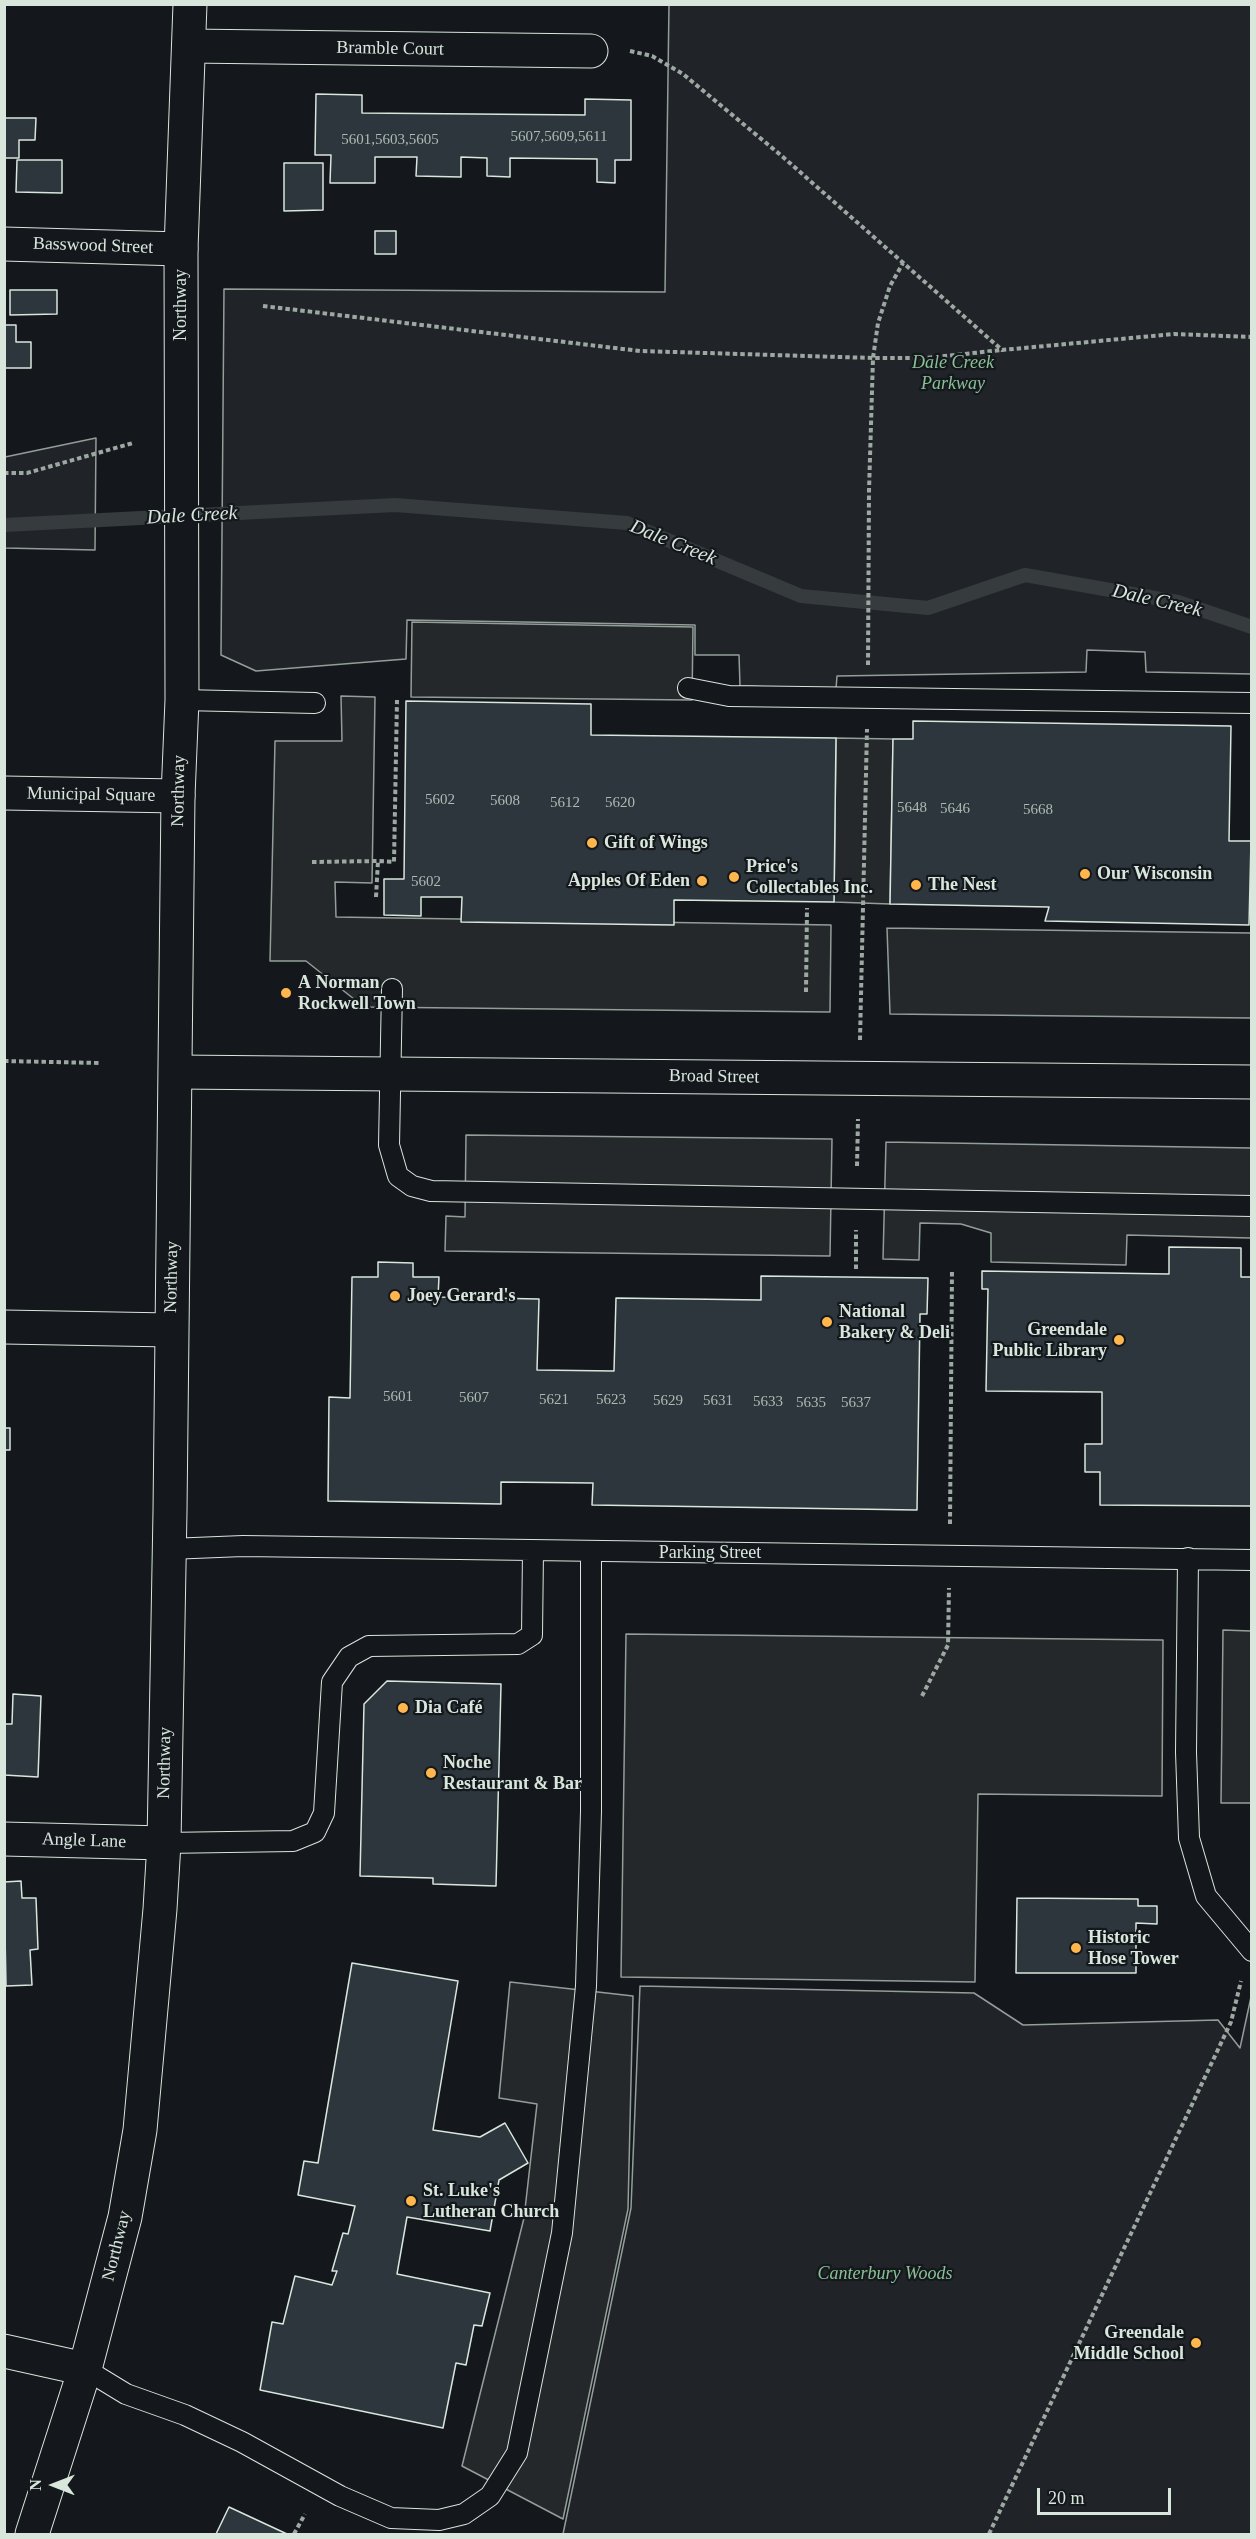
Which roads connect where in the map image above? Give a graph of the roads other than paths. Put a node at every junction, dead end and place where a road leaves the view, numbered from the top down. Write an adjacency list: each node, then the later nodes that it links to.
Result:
1 (190, 4): 2 (street, Northway)
2 (189, 46): 3 (street, Bramble Court); 5 (street, Northway)
3 (591, 51)
4 (4, 244): 5 (street, Basswood Street)
5 (181, 249): 7 (street, Northway)
6 (688, 687): 9 (lane)
7 (182, 699): 8 (lane); 11 (street, Northway)
8 (315, 703)
9 (1251, 703)
10 (4, 793): 11 (street, Municipal Square)
11 (178, 796): 13 (street, Northway)
12 (392, 989): 14 (lane)
13 (177, 1072): 14 (street, Broad Street); 18 (street, Northway)
14 (391, 1074): 15 (street, Broad Street); 16 (lane)
15 (1251, 1082)
16 (1251, 1206)
17 (4, 1327): 18 (street)
18 (171, 1330): 19 (street, Northway)
19 (169, 1550): 20 (lane, Parking Street); 25 (street, Northway)
20 (534, 1551): 21 (lane, Parking Street); 25 (lane)
21 (591, 1552): 22 (lane, Parking Street); 28 (lane)
22 (1188, 1558): 23 (lane, Parking Street); 26 (lane)
23 (1251, 1560)
24 (4, 1839): 25 (street, Angle Lane)
25 (164, 1843): 28 (street, Northway)
26 (1250, 1950)
27 (4, 2350): 28 (street)
28 (85, 2369): 29 (street, Northway)
29 (32, 2535)

